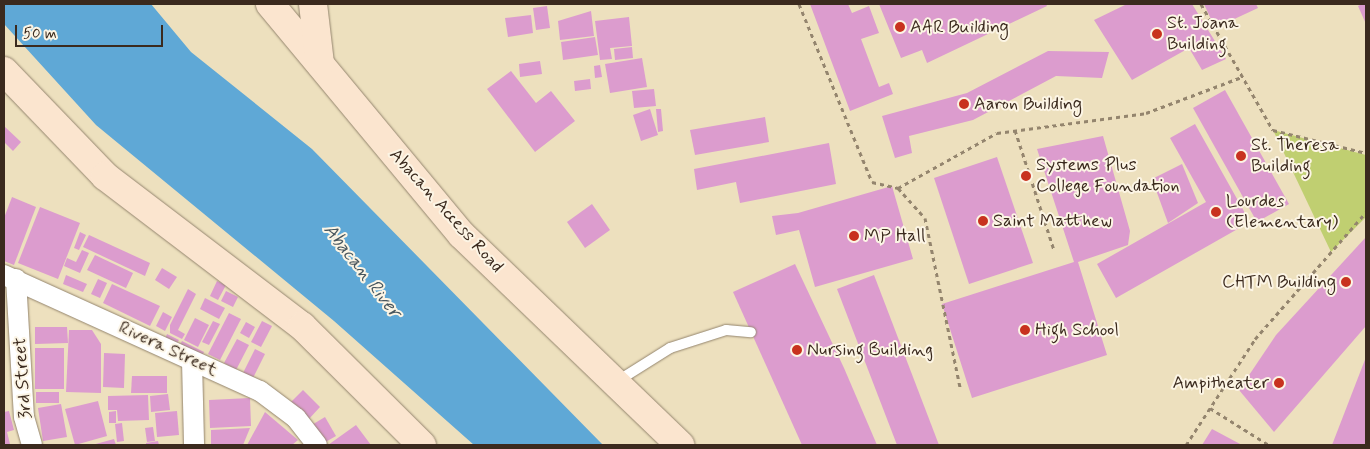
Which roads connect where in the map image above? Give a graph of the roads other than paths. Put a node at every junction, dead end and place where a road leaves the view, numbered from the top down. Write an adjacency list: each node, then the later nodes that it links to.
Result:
1 (270, 4): 3 (street, Abacan Access Road)
2 (313, 4): 3 (street)
3 (320, 64): 8 (street, Abacan Access Road)
4 (7, 78): 12 (street)
5 (10, 277): 7 (street, Rivera Street); 9 (street, 3rd Street)
6 (751, 332): 8 (lane)
7 (192, 361): 10 (street); 11 (street, Rivera Street)
8 (613, 384): 13 (street, Abacan Access Road)
9 (32, 445)
10 (194, 445)
11 (317, 445)
12 (422, 445)
13 (680, 445)

